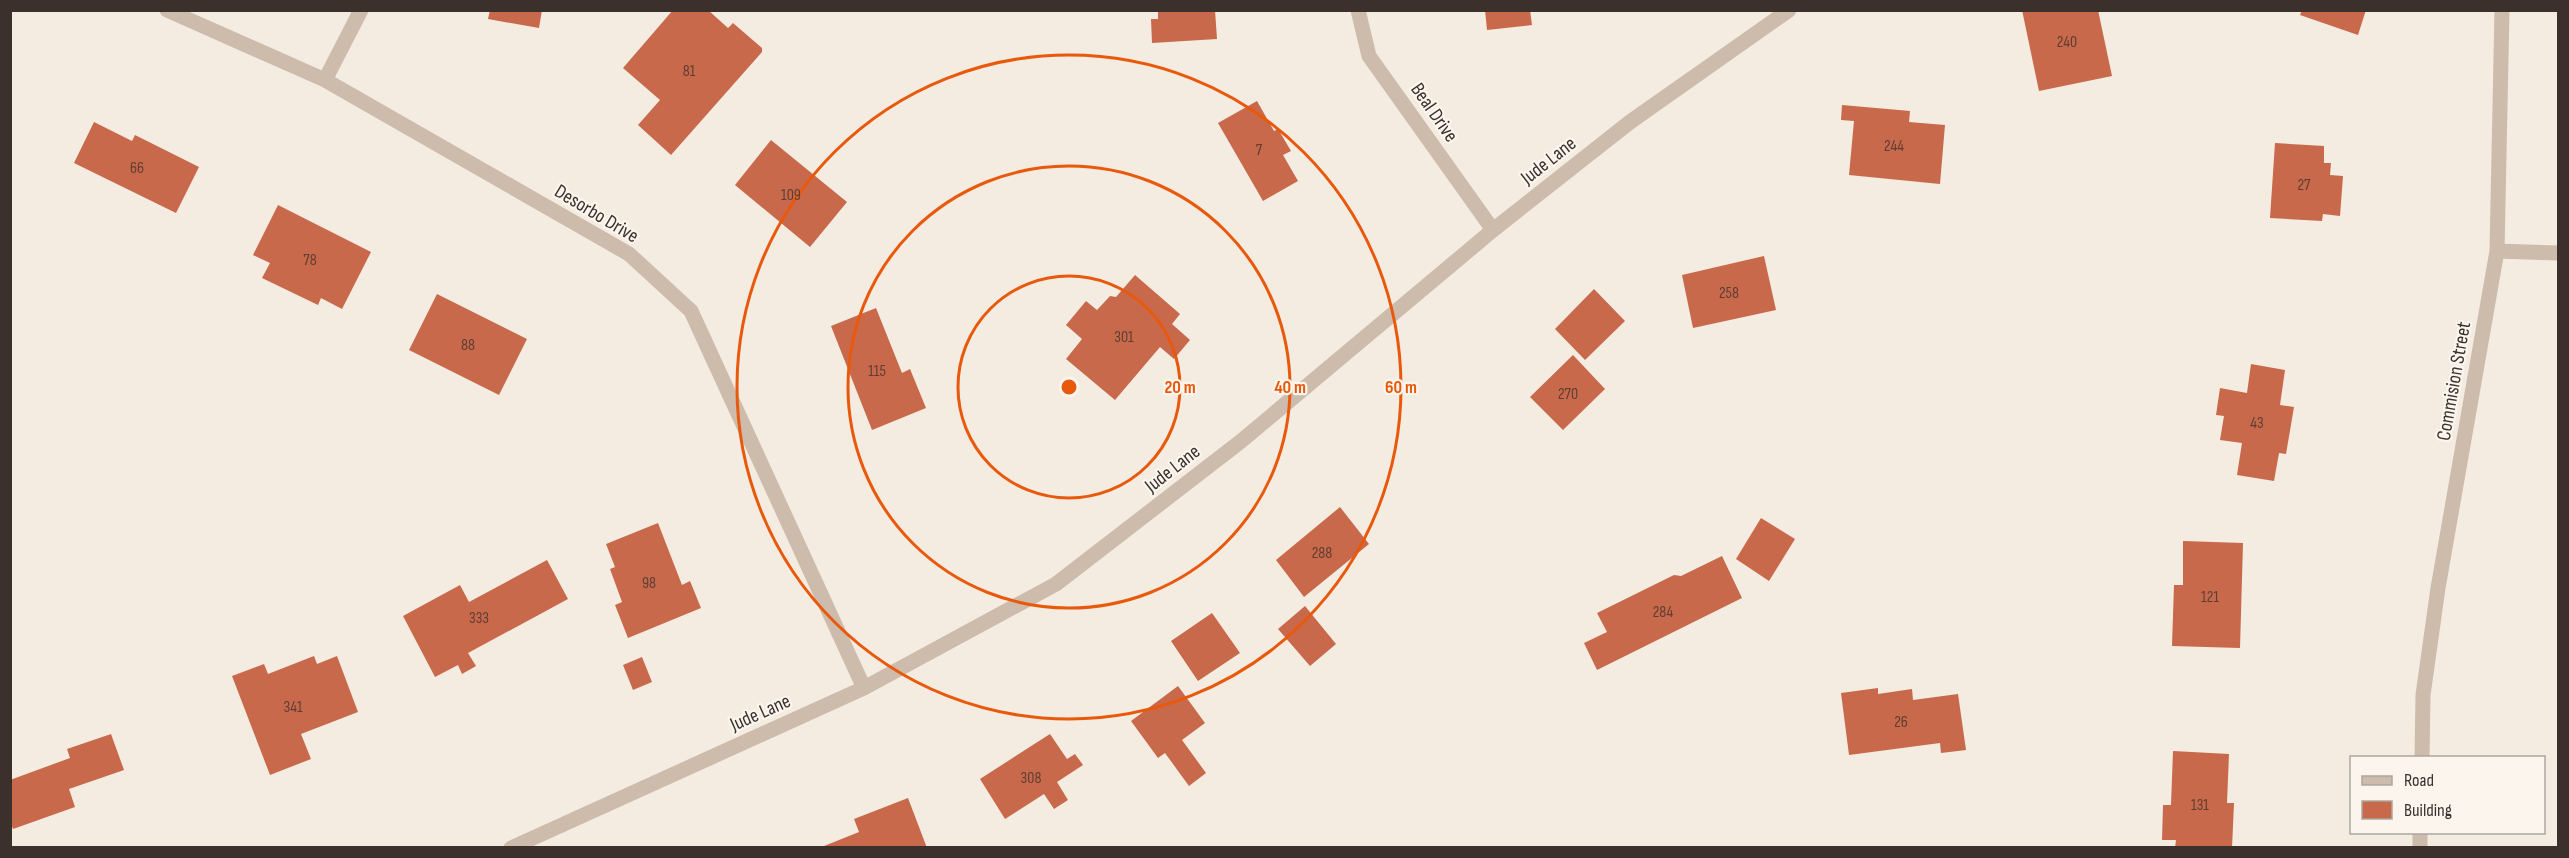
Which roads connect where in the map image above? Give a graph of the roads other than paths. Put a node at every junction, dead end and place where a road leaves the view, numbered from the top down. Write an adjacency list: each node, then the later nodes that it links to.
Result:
1 (167, 10): 6 (street, Desorbo Drive)
2 (361, 10): 6 (street)
3 (1358, 10): 7 (street, Beal Drive)
4 (1789, 10): 7 (street, Jude Lane)
5 (2502, 10): 8 (street, Commision Street)
6 (325, 80): 10 (street, Desorbo Drive)
7 (1493, 230): 10 (street, Jude Lane)
8 (2497, 251): 9 (street); 11 (street, Commision Street)
9 (2559, 253)
10 (864, 688): 12 (street, Jude Lane)
11 (2422, 756)
12 (511, 848)

